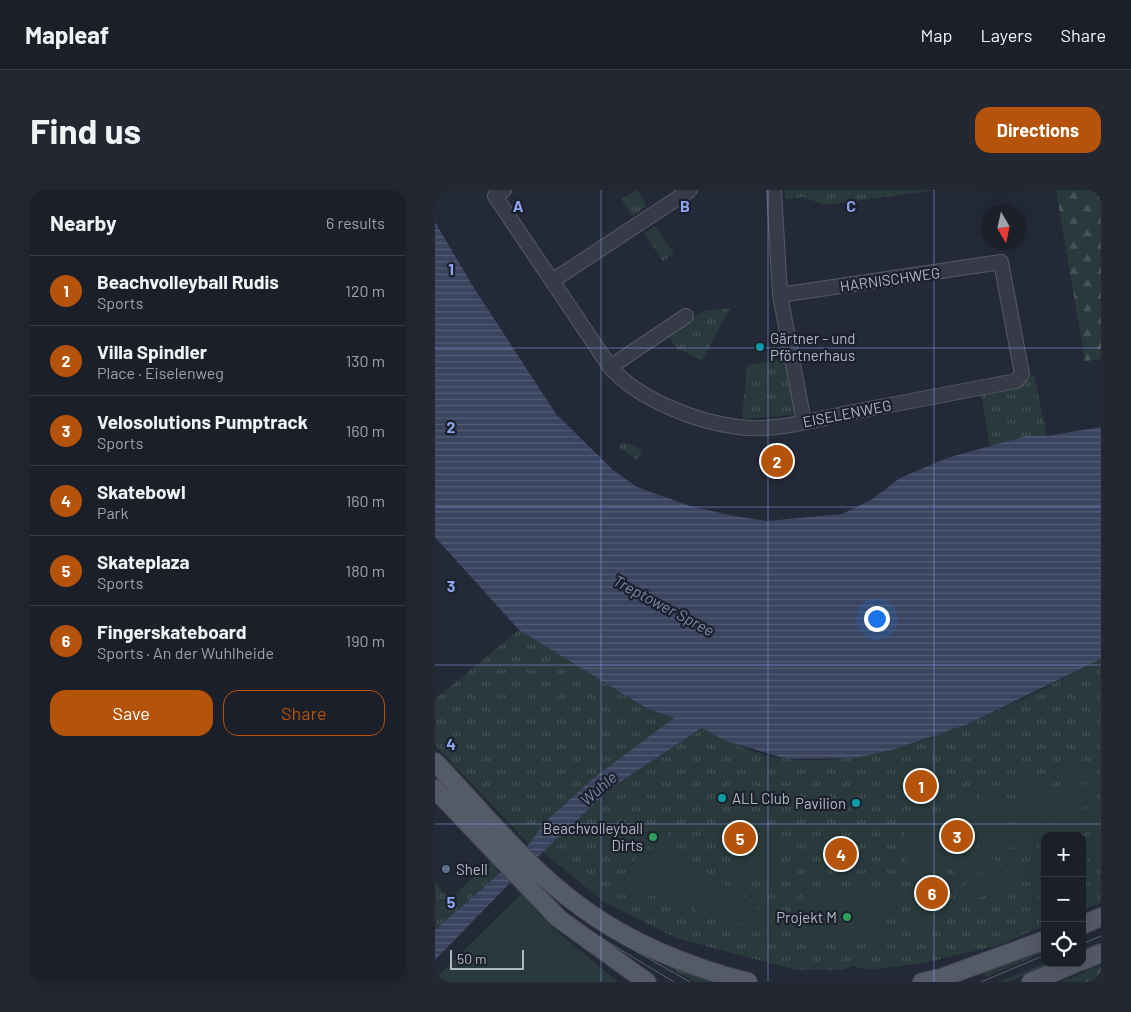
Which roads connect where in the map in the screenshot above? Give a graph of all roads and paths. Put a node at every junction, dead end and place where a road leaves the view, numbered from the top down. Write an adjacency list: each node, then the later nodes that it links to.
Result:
1 (504, 190): 4 (street, EISELENWEG)
2 (690, 190): 4 (street)
3 (774, 190): 5 (street)
4 (552, 281): 7 (street, EISELENWEG)
5 (779, 295): 8 (street, HARNISCHWEG); 9 (street)
6 (686, 316): 7 (street)
7 (610, 367): 9 (street, EISELENWEG)
8 (1022, 374): 9 (street, EISELENWEG)
9 (805, 422)
10 (435, 762): 20 (main road)
11 (435, 788): 19 (main road)
12 (1101, 918): 13 (main road)
13 (1086, 924)
14 (1041, 942): 18 (main road)
15 (1101, 953): 16 (main road)
16 (1086, 959)
17 (1067, 967): 22 (main road)
18 (959, 977): 21 (main road)
19 (647, 982)
20 (748, 982)
21 (922, 982)
22 (1031, 982)

